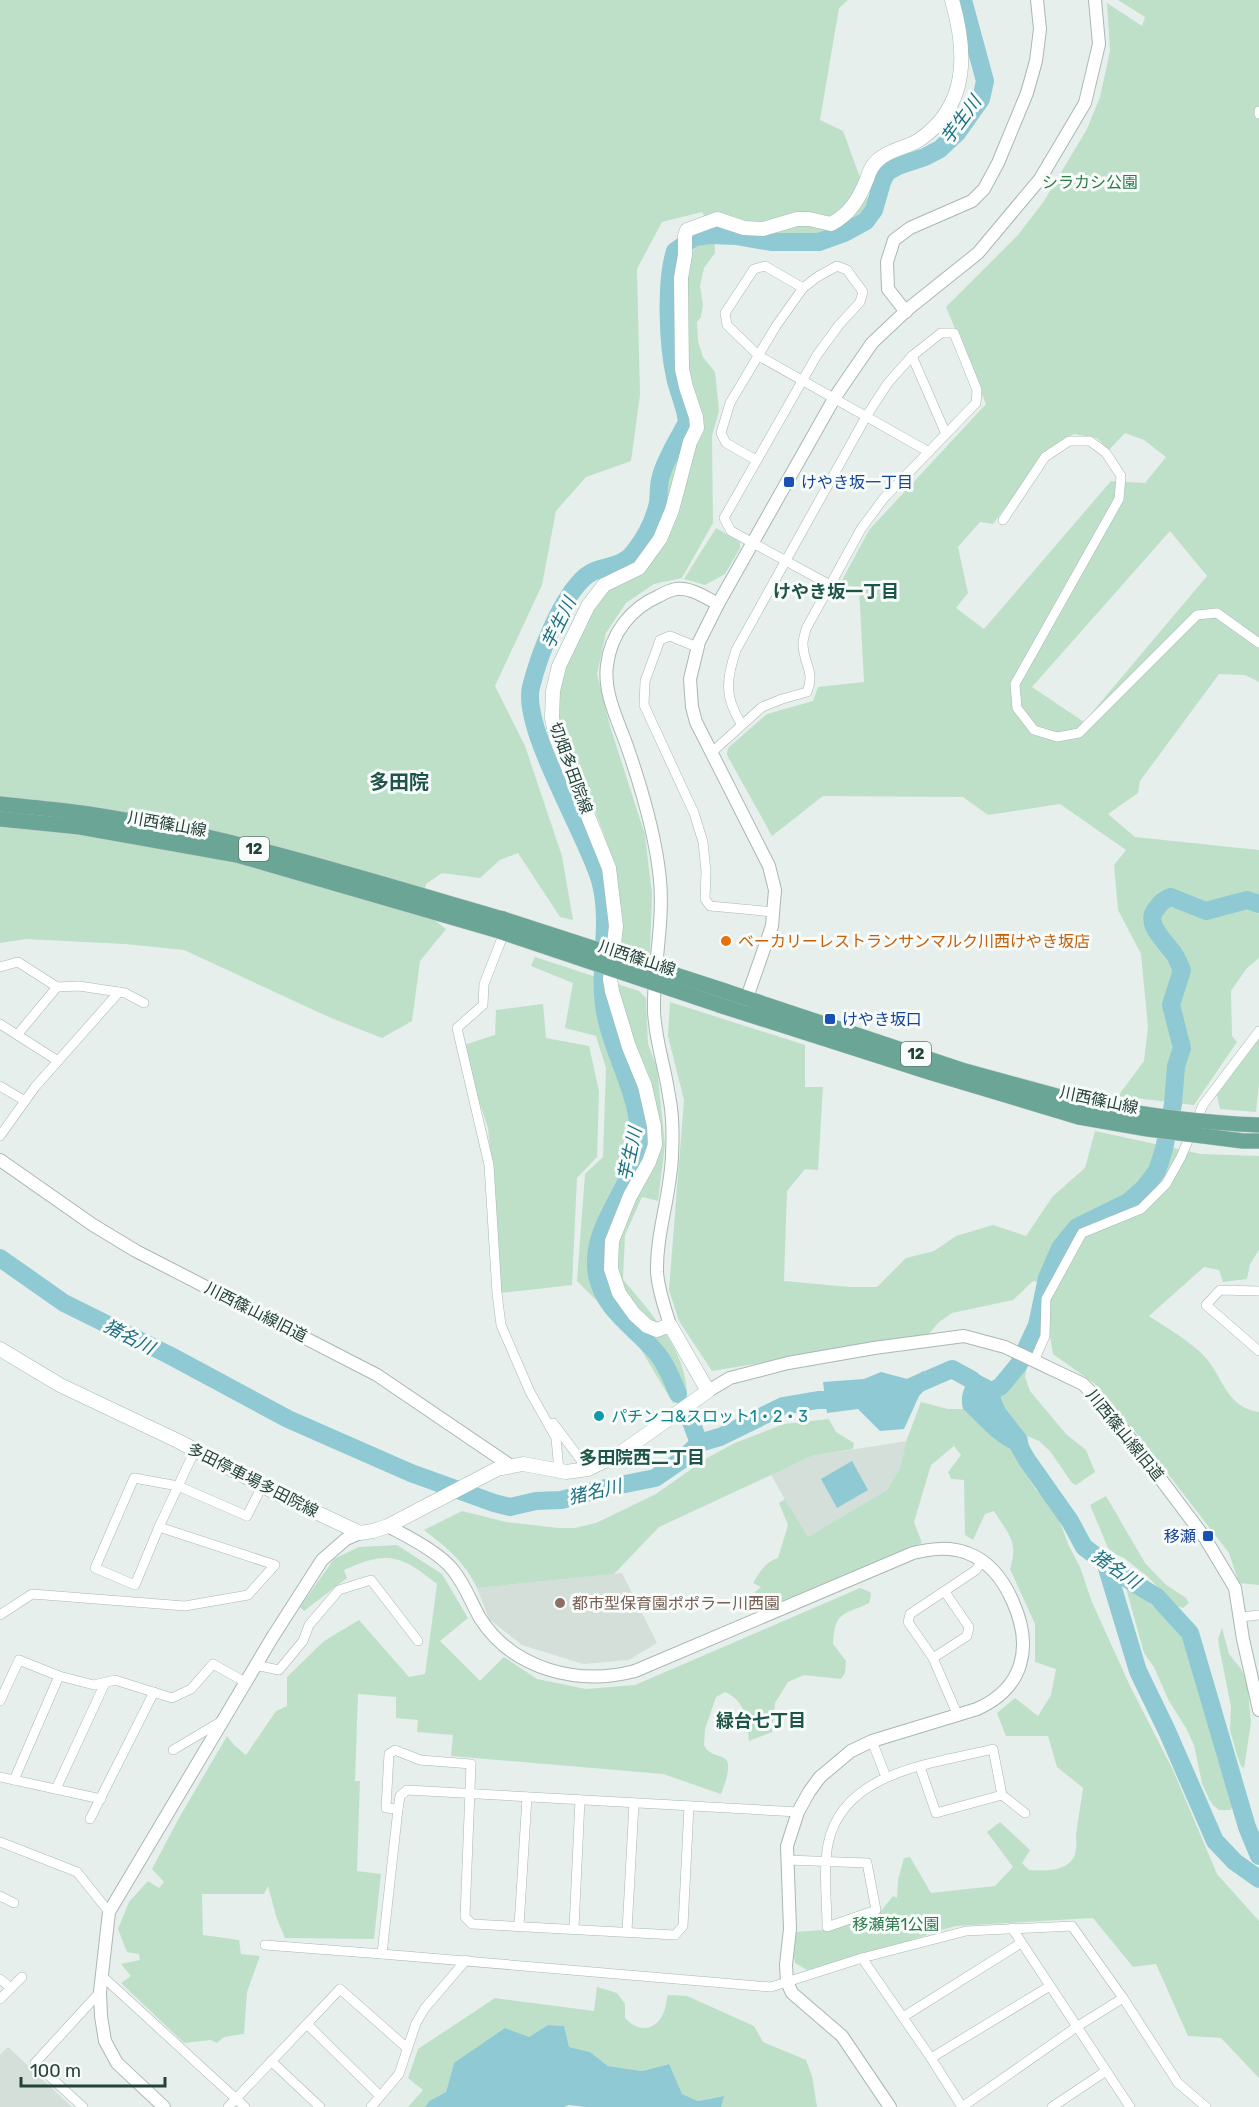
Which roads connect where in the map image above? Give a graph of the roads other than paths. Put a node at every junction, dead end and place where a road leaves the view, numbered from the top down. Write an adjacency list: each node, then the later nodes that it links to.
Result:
1 (952, 0): 44 (main road, 切畑多田院線)
2 (1037, 0): 5 (street)
3 (1095, 0): 5 (street)
4 (803, 288): 6 (street); 6 (street); 8 (street)
5 (906, 312): 9 (street)
6 (759, 356): 8 (street); 13 (street)
7 (912, 356): 10 (street); 11 (street); 11 (street)
8 (802, 380): 9 (street); 13 (street)
9 (835, 397): 10 (street); 15 (street)
10 (867, 415): 12 (street); 16 (street)
11 (946, 434): 12 (street)
12 (929, 452): 17 (street)
13 (756, 460): 15 (street)
14 (1003, 520): 19 (street)
15 (753, 544): 16 (street); 18 (street)
16 (786, 562): 17 (street); 21 (street)
17 (830, 585): 21 (street)
18 (718, 604): 20 (street); 44 (street)
19 (1259, 643)
20 (697, 647): 22 (street); 25 (street)
21 (742, 724): 22 (street)
22 (711, 753): 25 (street)
23 (0, 804): 26 (main road, 川西篠山線 / 12)
24 (0, 819): 26 (main road, 川西篠山線 / 12)
25 (774, 912): 31 (street)
26 (501, 927): 31 (main road, 川西篠山線 / 12, bridge); 49 (street)
27 (0, 967): 28 (street)
28 (57, 987): 29 (street); 34 (street)
29 (119, 992): 30 (street); 35 (street)
30 (144, 1003)
31 (745, 1005): 38 (main road, 川西篠山線 / 12)
32 (0, 1024): 34 (street)
33 (1259, 1031): 47 (street)
34 (18, 1034): 35 (street)
35 (58, 1061): 37 (street)
36 (0, 1086): 37 (street)
37 (25, 1101): 40 (street)
38 (1082, 1111): 39 (main road, 川西篠山線 / 12, bridge); 41 (main road, 川西篠山線 / 12, bridge)
39 (1259, 1125)
40 (0, 1136)
41 (1259, 1141)
42 (0, 1160): 51 (street, 川西篠山線旧道)
43 (1259, 1290): 46 (street)
44 (670, 1325): 48 (main road)
45 (0, 1348): 50 (main road, 多田停車場多田院線)
46 (1259, 1351)
47 (1026, 1357): 48 (street, 川西篠山線旧道); 63 (street, 川西篠山線旧道)
48 (708, 1391): 52 (main road)
49 (530, 1392): 52 (street); 53 (street)
50 (195, 1450): 54 (street); 55 (main road, 多田停車場多田院線)
51 (504, 1467): 53 (main road); 56 (main road)
52 (583, 1470): 53 (main road)
53 (559, 1471)
54 (178, 1486): 55 (street); 57 (street); 57 (street)
55 (262, 1486): 58 (main road, 多田停車場多田院線)
56 (388, 1526): 58 (main road); 59 (street)
57 (159, 1527): 61 (street)
58 (360, 1533): 66 (street)
59 (982, 1561): 60 (street); 73 (street)
60 (945, 1592): 65 (street); 65 (street)
61 (2, 1611)
62 (1259, 1615): 63 (street)
63 (1241, 1617): 72 (street, 川西篠山線旧道)
64 (418, 1641): 66 (street)
65 (933, 1658): 73 (street)
66 (255, 1665): 68 (street)
67 (59, 1676): 69 (street); 71 (street); 80 (street)
68 (245, 1682): 70 (street); 74 (street)
69 (105, 1683): 70 (street); 81 (street)
70 (154, 1692): 85 (street)
71 (0, 1701)
72 (1259, 1710)
73 (958, 1716): 75 (street)
74 (221, 1722): 76 (street); 98 (street)
75 (872, 1741): 79 (street); 90 (street)
76 (173, 1749)
77 (920, 1767): 79 (street); 83 (street); 83 (street)
78 (0, 1777): 80 (street)
79 (886, 1777): 95 (street)
80 (14, 1780): 81 (street)
81 (56, 1789): 85 (street)
82 (471, 1794): 84 (street); 89 (street); 89 (street); 99 (street)
83 (1002, 1795): 91 (street)
84 (526, 1797): 86 (street); 99 (street)
85 (101, 1799): 92 (street)
86 (580, 1800): 87 (street); 100 (street)
87 (634, 1803): 88 (street); 102 (street)
88 (689, 1806): 90 (street); 102 (street)
89 (398, 1809): 105 (street)
90 (798, 1812): 94 (street)
91 (1025, 1814)
92 (90, 1819)
93 (0, 1842): 98 (street)
94 (787, 1860): 95 (street); 111 (street)
95 (826, 1861): 95 (street)
96 (0, 1896): 97 (street)
97 (14, 1903)
98 (109, 1912): 108 (street)
99 (519, 1926): 100 (street)
100 (574, 1928): 102 (street)
101 (1012, 1928): 103 (street); 106 (street); 115 (street)
102 (627, 1931)
103 (1021, 1943): 112 (street); 117 (street)
104 (265, 1945): 105 (street)
105 (382, 1954): 107 (street)
106 (862, 1958): 111 (street); 117 (street)
107 (466, 1960): 111 (street); 120 (street)
108 (101, 1976): 114 (street); 125 (street)
109 (22, 1977): 113 (street)
110 (0, 1979): 113 (street)
111 (787, 1982): 132 (street)
112 (1050, 1986): 119 (street); 121 (street)
113 (11, 1988): 116 (street)
114 (100, 1992): 126 (street); 127 (street)
115 (1123, 1998): 119 (street); 136 (street)
116 (0, 1999)
117 (903, 2018): 121 (street)
118 (307, 2024): 120 (street); 122 (street); 124 (street)
119 (1078, 2026): 123 (street); 133 (street)
120 (407, 2048): 124 (street)
121 (931, 2058): 133 (street)
122 (271, 2061): 125 (street); 130 (street)
123 (1106, 2071): 134 (street); 135 (street)
124 (380, 2096): 131 (street)
125 (236, 2098): 128 (street); 129 (street)
126 (82, 2107)
127 (164, 2107)
128 (228, 2107)
129 (245, 2107)
130 (320, 2107)
131 (371, 2107)
132 (890, 2107)
133 (962, 2107)
134 (1052, 2107)
135 (1130, 2107)
136 (1206, 2107)

